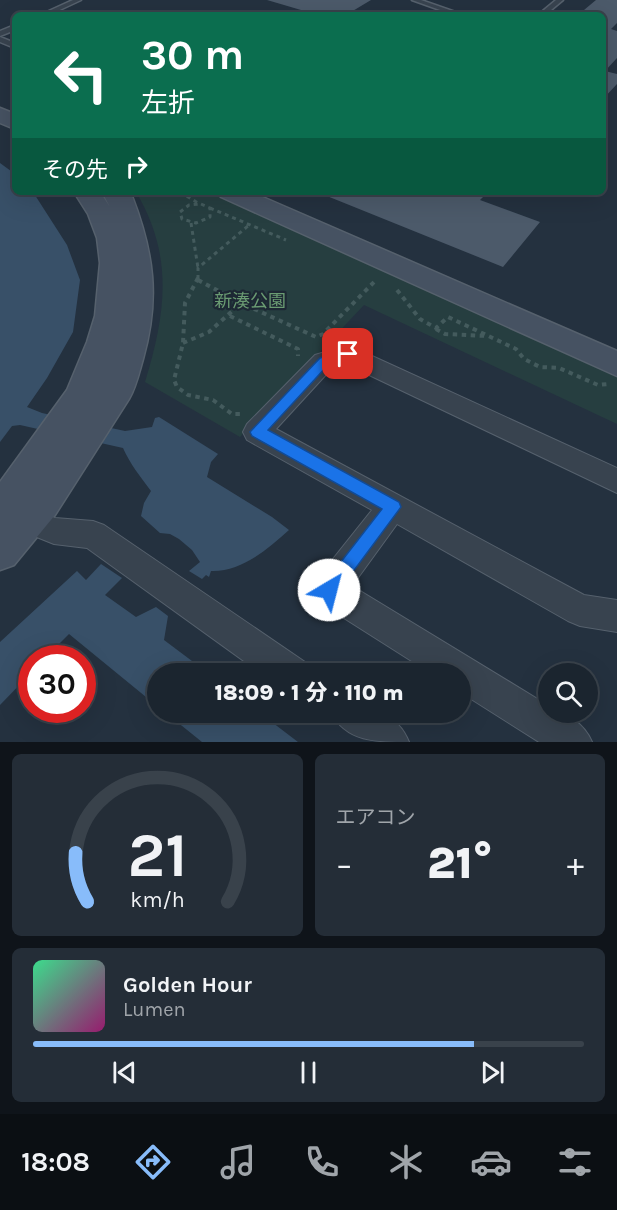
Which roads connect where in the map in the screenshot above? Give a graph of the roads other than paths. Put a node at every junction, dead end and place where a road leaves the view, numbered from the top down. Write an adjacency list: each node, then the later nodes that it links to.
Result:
1 (78, 0): 4 (lane)
2 (415, 0): 5 (lane)
3 (560, 0): 6 (lane)
4 (50, 12)
5 (452, 12)
6 (545, 12)
7 (89, 195): 13 (street)
8 (116, 195): 13 (street)
9 (220, 200): 10 (street)
10 (614, 373)
11 (617, 481): 12 (street)
12 (393, 507): 15 (street); 19 (street)
13 (10, 513): 14 (street); 16 (street)
14 (0, 552)
15 (617, 616)
16 (277, 663)
17 (364, 723): 18 (street)
18 (390, 742)
19 (573, 742)

